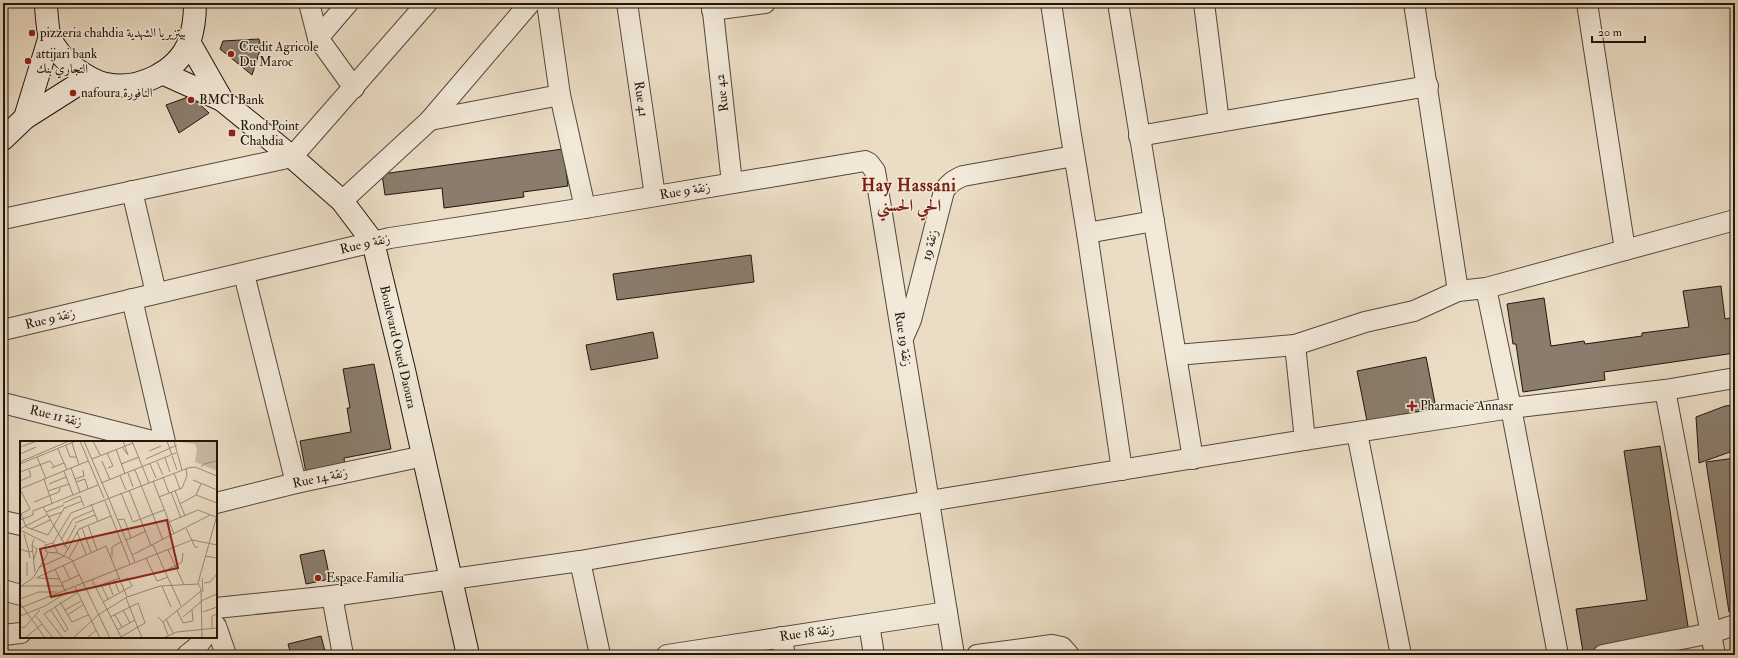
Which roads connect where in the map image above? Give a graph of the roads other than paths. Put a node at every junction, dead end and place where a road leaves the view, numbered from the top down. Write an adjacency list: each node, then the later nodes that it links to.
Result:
1 (47, 3): 16 (street)
2 (195, 3): 18 (street)
3 (309, 3): 17 (street)
4 (348, 3): 17 (street)
5 (427, 3): 22 (street)
6 (530, 3): 26 (street)
7 (547, 3): 23 (street)
8 (627, 3): 34 (street, Rue 41)
9 (765, 3): 15 (street)
10 (1051, 3): 30 (street)
11 (1118, 3): 28 (street)
12 (1204, 3): 27 (street)
13 (1414, 3): 21 (street)
14 (1587, 3): 42 (street)
15 (712, 7): 32 (street, Rue 42)
16 (50, 36): 20 (street); 25 (street)
17 (318, 38): 22 (street)
18 (189, 42): 19 (street); 24 (street, Boulevard Oued Daoura)
19 (162, 73): 20 (street); 24 (street, Boulevard Oued Daoura)
20 (88, 78): 25 (street)
21 (1428, 86): 27 (street); 45 (street)
22 (354, 88): 31 (street)
23 (560, 95): 26 (street); 36 (street)
24 (222, 100): 31 (street, Boulevard Oued Daoura)
25 (25, 118): 29 (street)
26 (430, 120): 35 (street)
27 (1220, 122): 28 (street)
28 (1139, 136): 39 (street)
29 (3, 139)
30 (1074, 156): 40 (street); 49 (street, 19 زنقة)
31 (292, 157): 33 (street); 35 (street, Boulevard Oued Daoura)
32 (732, 183): 34 (street, Rue 9 زنقة); 49 (street, Rue 19 زنقة)
33 (132, 191): 37 (street); 46 (street)
34 (655, 196): 36 (street, Rue 9 زنقة)
35 (342, 201): 41 (street, Boulevard Oued Daoura)
36 (585, 208): 41 (street, Rue 9 زنقة)
37 (3, 219)
38 (1735, 220): 42 (street)
39 (1154, 221): 40 (street); 51 (street)
40 (1087, 232): 62 (street)
41 (373, 242): 43 (street, Rue 9 زنقة); 60 (street, Boulevard Oued Daoura)
42 (1625, 250): 44 (street)
43 (244, 274): 46 (street, Rue 9 زنقة); 63 (street)
44 (1486, 288): 45 (street); 55 (street)
45 (1458, 291): 50 (street)
46 (156, 293): 47 (street, Rue 9 زنقة)
47 (132, 299): 48 (street, Rue 9 زنقة); 59 (street)
48 (3, 330)
49 (903, 338): 64 (street, Rue 19 زنقة)
50 (1295, 345): 51 (street); 57 (street)
51 (1176, 355): 61 (street)
52 (1735, 378): 53 (street)
53 (1665, 390): 55 (street); 79 (street)
54 (3, 402): 58 (street, Rue 11 زنقة)
55 (1511, 408): 56 (street); 95 (street)
56 (1357, 433): 57 (street); 94 (street)
57 (1305, 440): 61 (street)
58 (152, 441)
59 (165, 441)
60 (424, 456): 63 (street, Rue 14 زنقة); 69 (street, Boulevard Oued Daoura)
61 (1193, 459): 62 (street)
62 (1122, 470): 64 (street)
63 (296, 483): 65 (street, Rue 14 زنقة)
64 (929, 501): 68 (street); 74 (street, Rue 19 زنقة)
65 (217, 503)
66 (3, 521): 67 (street)
67 (20, 525)
68 (580, 560): 69 (street); 88 (street)
69 (452, 579): 72 (street); 87 (street, Boulevard Oued Daoura)
70 (3, 590): 71 (street)
71 (20, 595)
72 (332, 596): 73 (street); 86 (street)
73 (217, 608)
74 (947, 612): 75 (street, Rue 18 زنقة); 91 (street, Rue 19 زنقة)
75 (869, 624): 82 (street, Rue 18 زنقة); 90 (street)
76 (1735, 625): 79 (street)
77 (217, 629): 85 (street)
78 (20, 633): 80 (street)
79 (1711, 633): 96 (street); 97 (street)
80 (3, 635)
81 (203, 638): 84 (street)
82 (783, 646): 83 (street, Rue 18 زنقة)
83 (687, 653): 89 (street, Rue 18 زنقة)
84 (187, 655)
85 (226, 655)
86 (343, 655)
87 (468, 655)
88 (600, 655)
89 (667, 655)
90 (874, 655)
91 (954, 655)
92 (977, 655): 93 (street)
93 (1069, 655)
94 (1401, 655)
95 (1558, 655)
96 (1602, 655)
97 (1716, 655)

